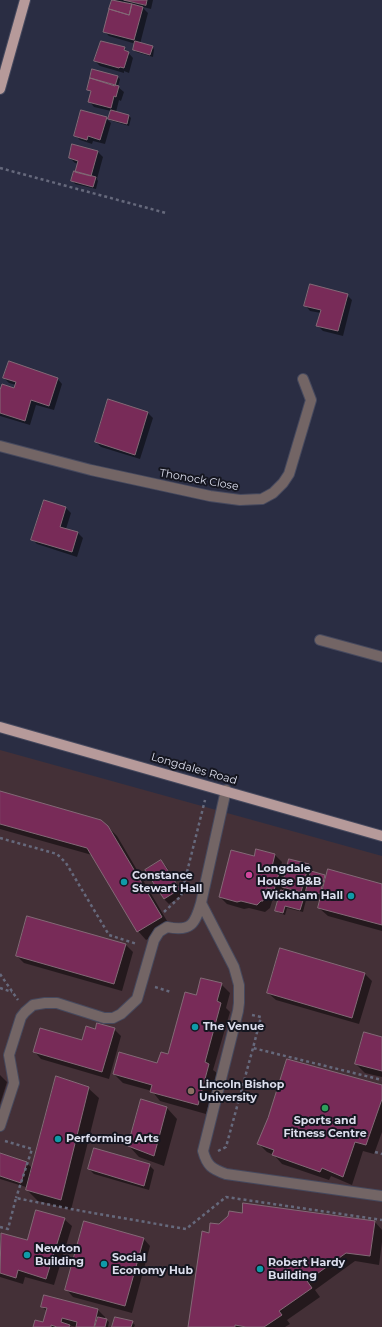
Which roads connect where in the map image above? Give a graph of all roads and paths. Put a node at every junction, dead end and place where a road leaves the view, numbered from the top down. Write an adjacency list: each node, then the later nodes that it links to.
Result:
1 (25, 0): 2 (main road)
2 (3, 70): 3 (main road)
3 (0, 89)
4 (0, 168): 5 (path)
5 (166, 213)
6 (303, 379): 7 (street, Thonock Close)
7 (0, 446)
8 (320, 640): 9 (street)
9 (382, 657)
10 (0, 727): 11 (main road, Longdales Road)
11 (209, 786): 12 (main road, Longdales Road); 16 (path)
12 (226, 790): 13 (main road, Longdales Road); 15 (street)
13 (382, 836)
14 (0, 838): 17 (path)
15 (200, 903): 17 (street); 21 (street)
16 (164, 912)
17 (152, 949): 22 (street)
18 (0, 974): 20 (path)
19 (0, 988): 20 (path)
20 (12, 992): 22 (path)
21 (238, 1010): 23 (path); 29 (street)
22 (26, 1012): 25 (street)
23 (253, 1048): 24 (path); 29 (path)
24 (382, 1080)
25 (0, 1126)
26 (0, 1140): 31 (path)
27 (375, 1152): 28 (path)
28 (382, 1154)
29 (205, 1158): 30 (street)
30 (382, 1196)
31 (16, 1198): 32 (path); 33 (path)
32 (382, 1220)
33 (0, 1227)

